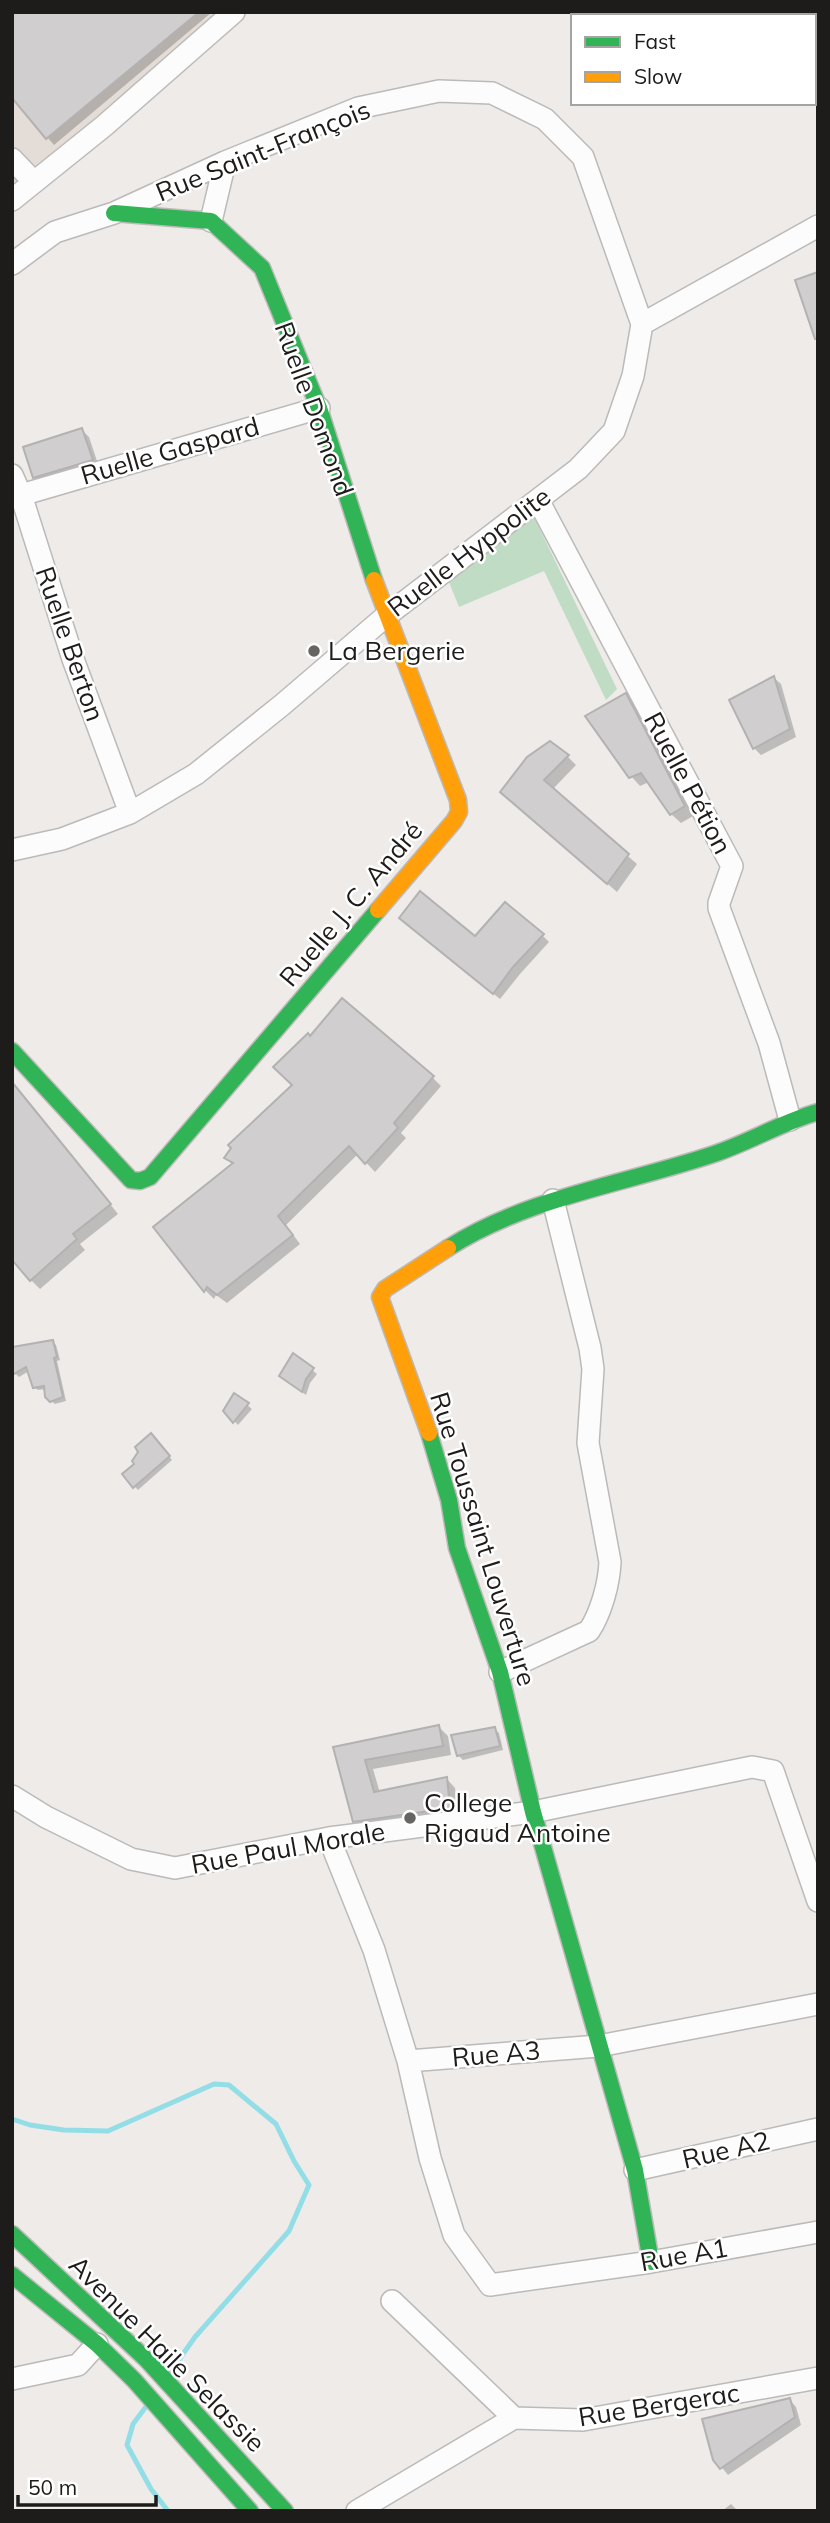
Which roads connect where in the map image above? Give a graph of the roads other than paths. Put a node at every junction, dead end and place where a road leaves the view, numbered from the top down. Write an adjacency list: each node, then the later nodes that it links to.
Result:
1 (234, 12): 4 (street)
2 (12, 159): 4 (street)
3 (225, 162): 6 (street, Rue Saint-François); 7 (street); 10 (street, Rue Saint-François)
4 (34, 182): 5 (street)
5 (12, 200)
6 (114, 213): 7 (street); 9 (street, Rue Saint-François)
7 (211, 221): 11 (street, Ruelle Domond)
8 (818, 226): 10 (street)
9 (12, 264)
10 (642, 324): 14 (street, Ruelle Hyppolite)
11 (319, 408): 13 (street, Ruelle Gaspard); 15 (street, Ruelle Domond)
12 (12, 475): 13 (street, Ruelle Berton)
13 (21, 495): 16 (street, Ruelle Berton)
14 (538, 500): 15 (street, Ruelle Hyppolite); 20 (street, Ruelle Pétion)
15 (386, 616): 16 (street, Ruelle Hyppolite); 18 (street, Ruelle J. C. André)
16 (130, 813): 17 (street, Ruelle Hyppolite)
17 (12, 850)
18 (12, 1051)
19 (818, 1112): 20 (street, Rue Toussaint Louverture)
20 (790, 1120): 21 (street, Rue Toussaint Louverture)
21 (553, 1200): 22 (street); 22 (street, Rue Toussaint Louverture)
22 (500, 1672): 24 (street, Rue Toussaint Louverture)
23 (12, 1796): 25 (street, Rue Paul Morale)
24 (533, 1812): 25 (street, Rue Paul Morale); 26 (street, Rue Paul Morale); 28 (street, Rue Toussaint Louverture)
25 (329, 1838): 29 (street)
26 (818, 1901)
27 (818, 2004): 28 (street, Rue A3)
28 (599, 2046): 29 (street, Rue A3); 31 (street, Rue Toussaint Louverture)
29 (408, 2062): 34 (street, Rue A1)
30 (818, 2129): 31 (street, Rue A2)
31 (635, 2170): 34 (street, Rue Toussaint Louverture)
32 (818, 2232): 34 (street, Rue A1)
33 (12, 2234): 42 (street, Avenue Haile Selassie)
34 (651, 2262)
35 (12, 2275): 37 (street, Avenue Haile Selassie)
36 (392, 2301): 40 (street)
37 (97, 2344): 39 (street); 41 (street, Avenue Haile Selassie)
38 (818, 2378): 40 (street, Rue Bergerac)
39 (12, 2379)
40 (513, 2418): 43 (street)
41 (250, 2511)
42 (285, 2511)
43 (357, 2511)

